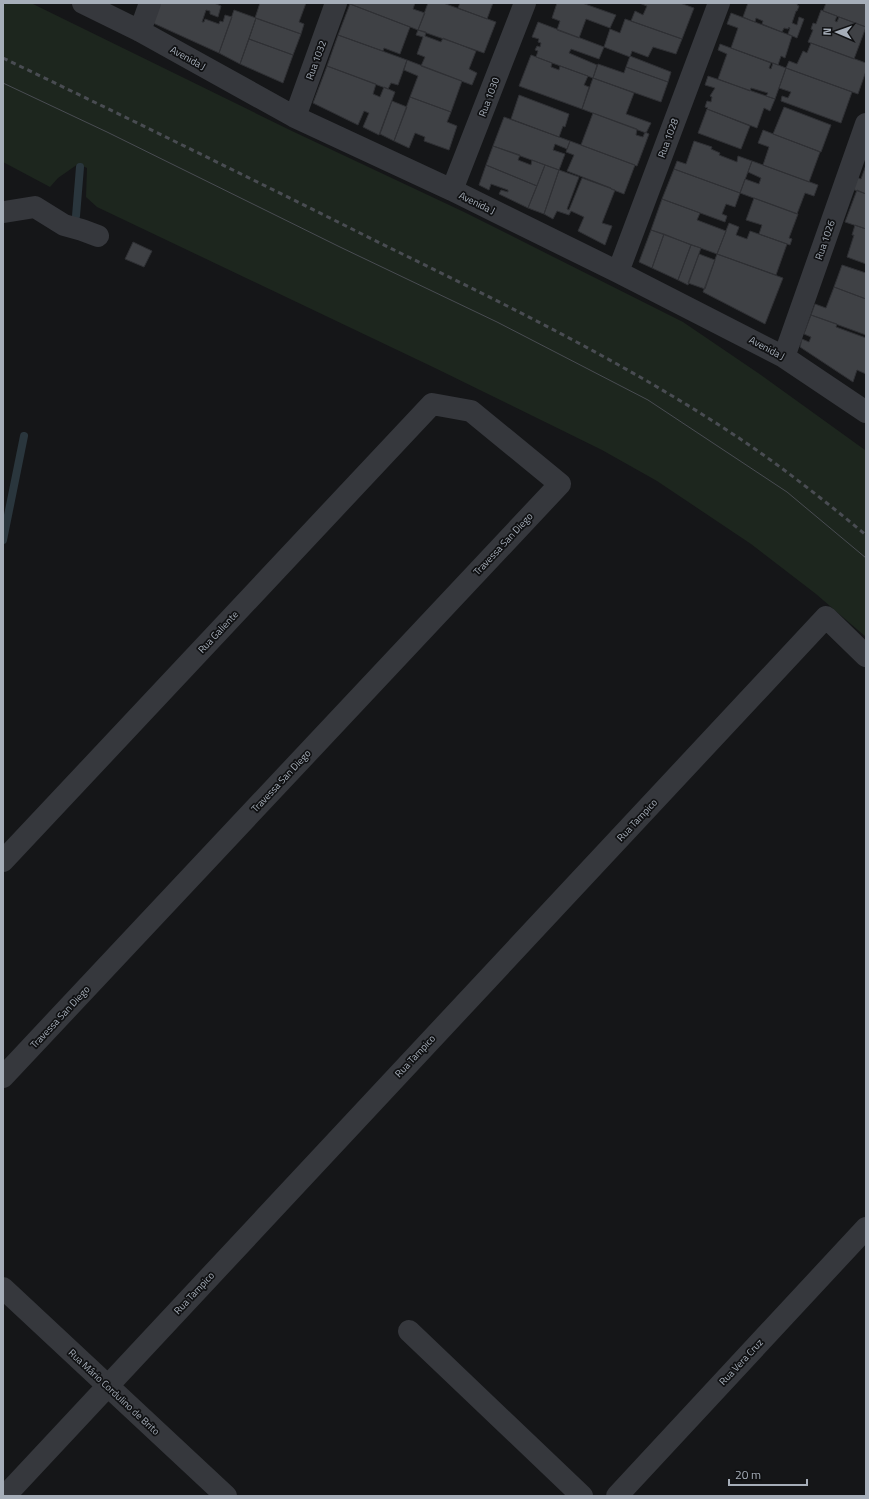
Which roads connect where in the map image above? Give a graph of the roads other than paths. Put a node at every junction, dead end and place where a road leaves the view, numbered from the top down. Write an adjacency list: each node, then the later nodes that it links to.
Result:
1 (83, 3): 6 (street, Avenida J)
2 (150, 3): 6 (street)
3 (336, 3): 7 (street, Rua 1032)
4 (525, 3): 9 (street, Rua 1030)
5 (719, 3): 12 (street, Rua 1028)
6 (140, 32): 7 (street, Avenida J)
7 (295, 117): 9 (street, Avenida J)
8 (866, 124): 13 (street, Rua 1026)
9 (452, 190): 12 (street, Avenida J)
10 (3, 212): 11 (street)
11 (98, 236)
12 (618, 272): 13 (street, Avenida J)
13 (784, 357): 15 (street, Avenida J)
14 (432, 404): 17 (street, Rua Galiente); 18 (street, Travessa San Diego)
15 (866, 412)
16 (866, 656): 22 (street, Rua Tampico)
17 (3, 861)
18 (3, 1077)
19 (866, 1228): 26 (street, Rua Vera Cruz)
20 (3, 1288): 22 (street, Rua Mário Cordulino de Brito)
21 (409, 1331): 25 (street)
22 (107, 1386): 23 (street, Rua Tampico); 24 (street, Rua Mário Cordulino de Brito)
23 (5, 1496)
24 (226, 1496)
25 (582, 1496)
26 (617, 1496)

